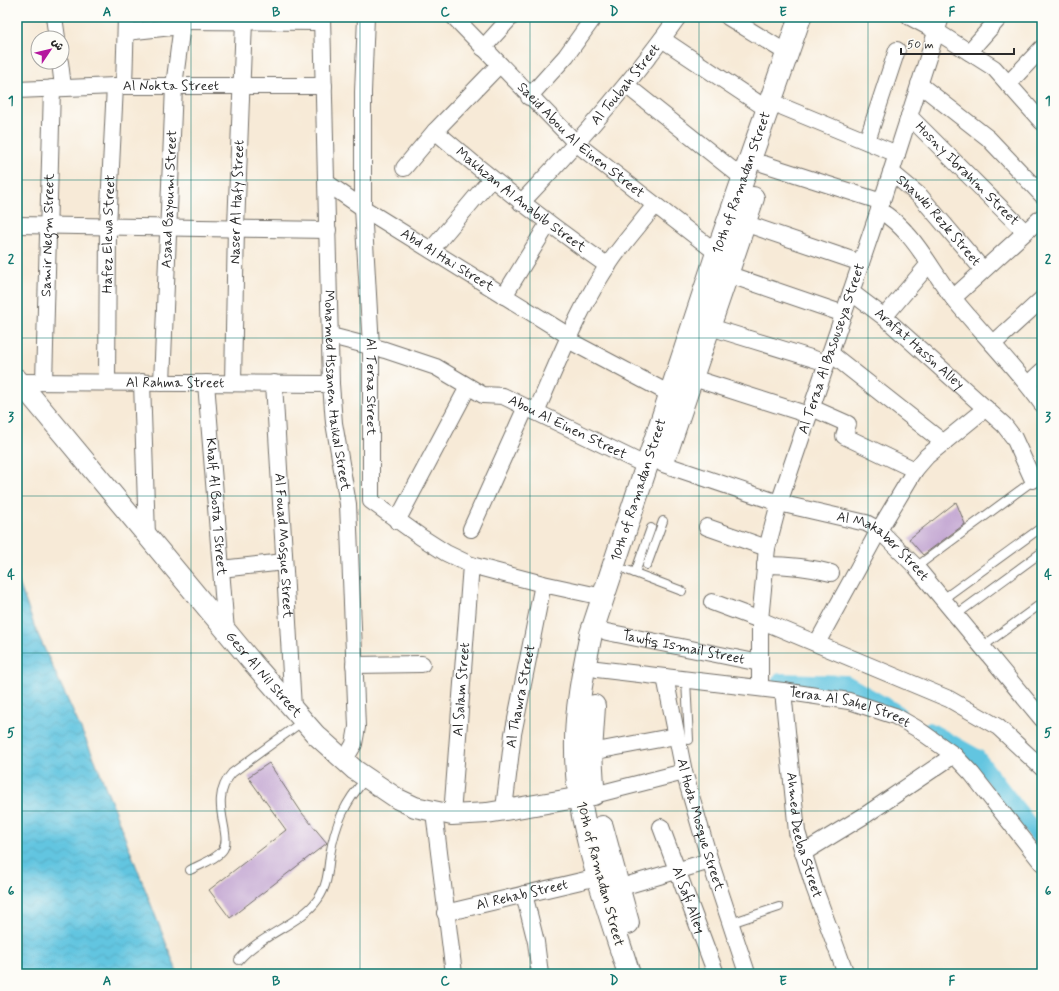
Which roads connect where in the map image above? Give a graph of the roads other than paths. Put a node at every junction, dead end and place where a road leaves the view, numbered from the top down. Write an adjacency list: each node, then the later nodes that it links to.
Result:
1 (54, 17): 17 (street)
2 (366, 17): 53 (street, Al Teraa Street)
3 (454, 17): 19 (street, Saeid Abou Al Einen Street)
4 (511, 17): 19 (street)
5 (594, 17): 35 (street)
6 (678, 17): 18 (street, Al Toubah Street)
7 (728, 17): 23 (street)
8 (800, 17): 23 (main road, 10th of Ramadan Street)
9 (814, 17): 36 (main road, 10th of Ramadan Street)
10 (910, 17): 15 (street)
11 (1000, 17): 22 (street)
12 (244, 19): 13 (street); 14 (street); 28 (street, Naser Al Hafy Street)
13 (322, 19): 32 (street, Mohamed Hssanen Haikal Street)
14 (182, 21): 16 (street); 31 (street, Asaad Bayoumi Street)
15 (938, 24): 22 (street); 26 (street, Al Teraa Al Basouseya Street)
16 (126, 25): 30 (street, Hafez Elewa Street)
17 (56, 30)
18 (662, 39): 29 (street, Al Toubah Street); 36 (street)
19 (483, 48): 24 (street, Saeid Abou Al Einen Street)
20 (1042, 48): 27 (street)
21 (897, 50): 40 (street)
22 (969, 52): 27 (street)
23 (787, 53): 36 (main road, 10th of Ramadan Street)
24 (499, 65): 35 (street, Saeid Abou Al Einen Street); 39 (street)
25 (59, 70): 33 (street, Samir Negm Street)
26 (919, 84): 37 (street, Al Teraa Al Basouseya Street); 49 (street)
27 (1008, 84): 38 (street)
28 (241, 85): 31 (street, Al Nokta Street); 32 (street, Al Nokta Street); 61 (street, Naser Al Hafy Street)
29 (626, 85): 41 (street, Al Toubah Street); 46 (street)
30 (120, 86): 31 (street, Al Nokta Street); 33 (street, Al Nokta Street); 59 (street, Hafez Elewa Street)
31 (174, 86): 60 (street, Asaad Bayoumi Street)
32 (324, 86): 48 (street, Mohamed Hssanen Haikal Street)
33 (57, 88): 34 (street, Al Nokta Street); 58 (street, Samir Negm Street)
34 (17, 90)
35 (529, 97): 41 (street, Saeid Abou Al Einen Street)
36 (775, 108): 40 (street); 43 (main road, 10th of Ramadan Street); 46 (main road, 10th of Ramadan Street)
37 (909, 116): 42 (street, Al Teraa Al Basouseya Street); 63 (street, Hosny Ibrahim Street)
38 (1042, 122)
39 (435, 131): 44 (street); 47 (street, Makhzan Al Anabib Street)
40 (867, 141): 42 (street)
41 (577, 144): 50 (street, Al Toubah Street); 51 (street, Saeid Abou Al Einen Street)
42 (897, 154): 45 (street, Al Teraa Al Basouseya Street)
43 (764, 164): 52 (street); 55 (main road, 10th of Ramadan Street)
44 (404, 168)
45 (891, 172): 52 (street, Al Teraa Al Basouseya Street); 69 (street, Shawki Rezk Street)
46 (744, 178): 65 (main road, 10th of Ramadan Street)
47 (491, 179): 50 (street, Makhzan Al Anabib Street); 64 (street)
48 (327, 183): 53 (street, Abd Al Hai Street); 62 (street, Mohamed Hssanen Haikal Street)
49 (1042, 195)
50 (521, 203): 56 (street, Makhzan Al Anabib Street)
51 (655, 205): 65 (street, Saeid Abou Al Einen Street); 68 (street)
52 (880, 206): 66 (street, Al Teraa Al Basouseya Street); 67 (street)
53 (363, 208): 64 (street, Abd Al Hai Street); 81 (street, Al Teraa Street)
54 (1042, 217): 63 (street)
55 (744, 223): 66 (street); 70 (main road, 10th of Ramadan Street)
56 (548, 224): 68 (street, Makhzan Al Anabib Street); 72 (street)
57 (17, 225): 58 (street)
58 (48, 225): 59 (street); 86 (street, Samir Negm Street)
59 (108, 226): 60 (street); 87 (street, Hafez Elewa Street)
60 (167, 227): 61 (street); 89 (street, Asaad Bayoumi Street)
61 (236, 227): 62 (street); 91 (street, Naser Al Hafy Street)
62 (328, 230): 78 (street, Mohamed Hssanen Haikal Street)
63 (1025, 232): 69 (street)
64 (431, 250): 72 (street, Abd Al Hai Street)
65 (717, 253): 96 (main road, 10th of Ramadan Street)
66 (861, 263): 71 (street, Al Teraa Al Basouseya Street)
67 (929, 264): 73 (street); 76 (street)
68 (608, 266): 79 (street)
69 (984, 270): 73 (street)
70 (727, 274): 75 (street); 77 (main road, 10th of Ramadan Street)
71 (851, 292): 75 (street, Al Teraa Al Basouseya Street); 76 (street, Arafat Hassn Alley)
72 (504, 296): 79 (street, Abd Al Hai Street)
73 (953, 298): 80 (street)
74 (1042, 299): 80 (street)
75 (844, 314): 82 (street, Al Teraa Al Basouseya Street)
76 (884, 317): 98 (street, Arafat Hassn Alley)
77 (710, 327): 82 (street); 84 (main road, 10th of Ramadan Street)
78 (331, 336): 81 (street, Abou Al Einen Street); 93 (street, Mohamed Hssanen Haikal Street)
79 (568, 338): 96 (street, Abd Al Hai Street); 99 (street)
80 (993, 344): 94 (street)
81 (371, 346): 95 (street, Abou Al Einen Street); 106 (street, Al Teraa Street)
82 (829, 358): 100 (street, Al Teraa Al Basouseya Street); 101 (street)
83 (1042, 372): 94 (street)
84 (693, 378): 100 (street); 102 (main road, 10th of Ramadan Street)
85 (18, 380): 86 (street, Al Rahma Street); 111 (street, Gesr Al Nil Street)
86 (44, 382): 87 (street, Al Rahma Street)
87 (107, 382): 88 (street, Al Rahma Street)
88 (142, 382): 89 (street, Al Rahma Street); 111 (street)
89 (162, 383): 90 (street, Al Rahma Street)
90 (206, 383): 91 (street, Al Rahma Street); 118 (street, Khalf Al Bosta 1 Street)
91 (233, 383): 92 (street, Al Rahma Street)
92 (274, 383): 93 (street, Al Rahma Street); 114 (street, Al Fouad Mosque Street)
93 (331, 384): 135 (street, Mohamed Hssanen Haikal Street)
94 (1028, 384): 97 (street)
95 (468, 387): 99 (street, Abou Al Einen Street); 106 (street)
96 (670, 394): 102 (main road, 10th of Ramadan Street)
97 (1042, 404)
98 (986, 408): 101 (street); 104 (street, Arafat Hassn Alley)
99 (531, 409): 102 (street, Abou Al Einen Street); 109 (street)
100 (810, 412): 103 (street); 105 (street, Al Teraa Al Basouseya Street)
101 (944, 443): 103 (street)
102 (655, 465): 105 (street, Al Makaber Street); 119 (main road, 10th of Ramadan Street); 123 (main road, 10th of Ramadan Street)
103 (916, 470): 110 (street)
104 (1038, 477): 117 (lane)
105 (779, 503): 110 (street, Al Makaber Street); 112 (street, Al Teraa Al Basouseya Street)
106 (397, 521): 115 (street, Al Teraa Street)
107 (707, 527): 112 (street)
108 (1042, 527): 124 (lane)
109 (471, 529)
110 (879, 530): 117 (street, Al Makaber Street); 131 (street)
111 (147, 536): 129 (street, Gesr Al Nil Street)
112 (767, 548): 116 (street, Al Teraa Al Basouseya Street)
113 (1042, 552): 127 (lane)
114 (284, 562): 118 (street); 141 (street, Al Fouad Mosque Street)
115 (471, 565): 121 (street, Al Teraa Street); 152 (street, Al Salam Street)
116 (765, 565): 120 (street); 128 (street, Al Teraa Al Basouseya Street)
117 (916, 567): 124 (street, Al Makaber Street)
118 (221, 569): 129 (street, Khalf Al Bosta 1 Street)
119 (636, 570): 122 (lane); 130 (main road, 10th of Ramadan Street)
120 (831, 574)
121 (542, 584): 123 (street, Al Teraa Street); 151 (street, Al Thawra Street)
122 (682, 591)
123 (603, 597): 150 (main road, 10th of Ramadan Street)
124 (943, 599): 127 (street, Al Makaber Street)
125 (712, 602): 128 (street)
126 (1042, 603): 132 (lane)
127 (956, 615): 132 (street, Al Makaber Street)
128 (760, 620): 131 (street); 133 (street, Al Teraa Al Basouseya Street)
129 (226, 631): 141 (street, Gesr Al Nil Street)
130 (607, 632): 133 (street, Tawfiq Ismail Street); 136 (main road, 10th of Ramadan Street)
131 (817, 643): 147 (street)
132 (982, 647): 142 (street, Al Makaber Street)
133 (760, 663): 139 (street, Al Teraa Al Basouseya Street)
134 (422, 664): 135 (street)
135 (354, 665): 146 (street, Mohamed Hssanen Haikal Street)
136 (597, 669): 137 (street, Teraa Al Sahel Street); 144 (main road, 10th of Ramadan Street)
137 (665, 678): 138 (street, Teraa Al Sahel Street); 143 (street, Al Hoda Mosque Street)
138 (686, 680): 139 (street, Teraa Al Sahel Street); 143 (lane)
139 (760, 688): 140 (street, Teraa Al Sahel Street)
140 (783, 690): 145 (street, Teraa Al Sahel Street); 154 (street, Ahmed Deeba Street)
141 (298, 714): 146 (street, Gesr Al Nil Street); 157 (lane)
142 (1042, 720)
143 (683, 738): 144 (street); 148 (street, Al Hoda Mosque Street)
144 (591, 752): 150 (main road, 10th of Ramadan Street)
145 (954, 755): 154 (street); 156 (street, Teraa Al Sahel Street)
146 (344, 761): 149 (street, Gesr Al Nil Street)
147 (1042, 768)
148 (684, 772): 150 (street); 155 (street, Al Hoda Mosque Street)
149 (367, 778): 152 (street, Gesr Al Nil Street); 165 (lane)
150 (587, 796): 151 (street, Gesr Al Nil Street); 159 (main road, 10th of Ramadan Street); 160 (main road, 10th of Ramadan Street)
151 (504, 809): 152 (street, Gesr Al Nil Street)
152 (443, 813): 163 (street, Al Salam Street)
153 (661, 827): 158 (street, Al Safi Alley)
154 (803, 852): 172 (street, Ahmed Deeba Street)
155 (710, 861): 158 (street); 164 (street, Al Hoda Mosque Street)
156 (1042, 863)
157 (190, 870)
158 (678, 870): 160 (street); 171 (street, Al Safi Alley)
159 (598, 877): 161 (street, Al Rehab Street); 169 (main road, 10th of Ramadan Street)
160 (618, 888): 170 (main road, 10th of Ramadan Street)
161 (524, 894): 163 (street, Al Rehab Street); 168 (street)
162 (779, 907): 164 (lane)
163 (445, 913): 167 (street, Al Salam Street)
164 (731, 923): 166 (street, Al Hoda Mosque Street)
165 (239, 960)
166 (746, 970)
167 (454, 974)
168 (540, 974)
169 (629, 974)
170 (644, 974)
171 (716, 974)
172 (846, 974)

